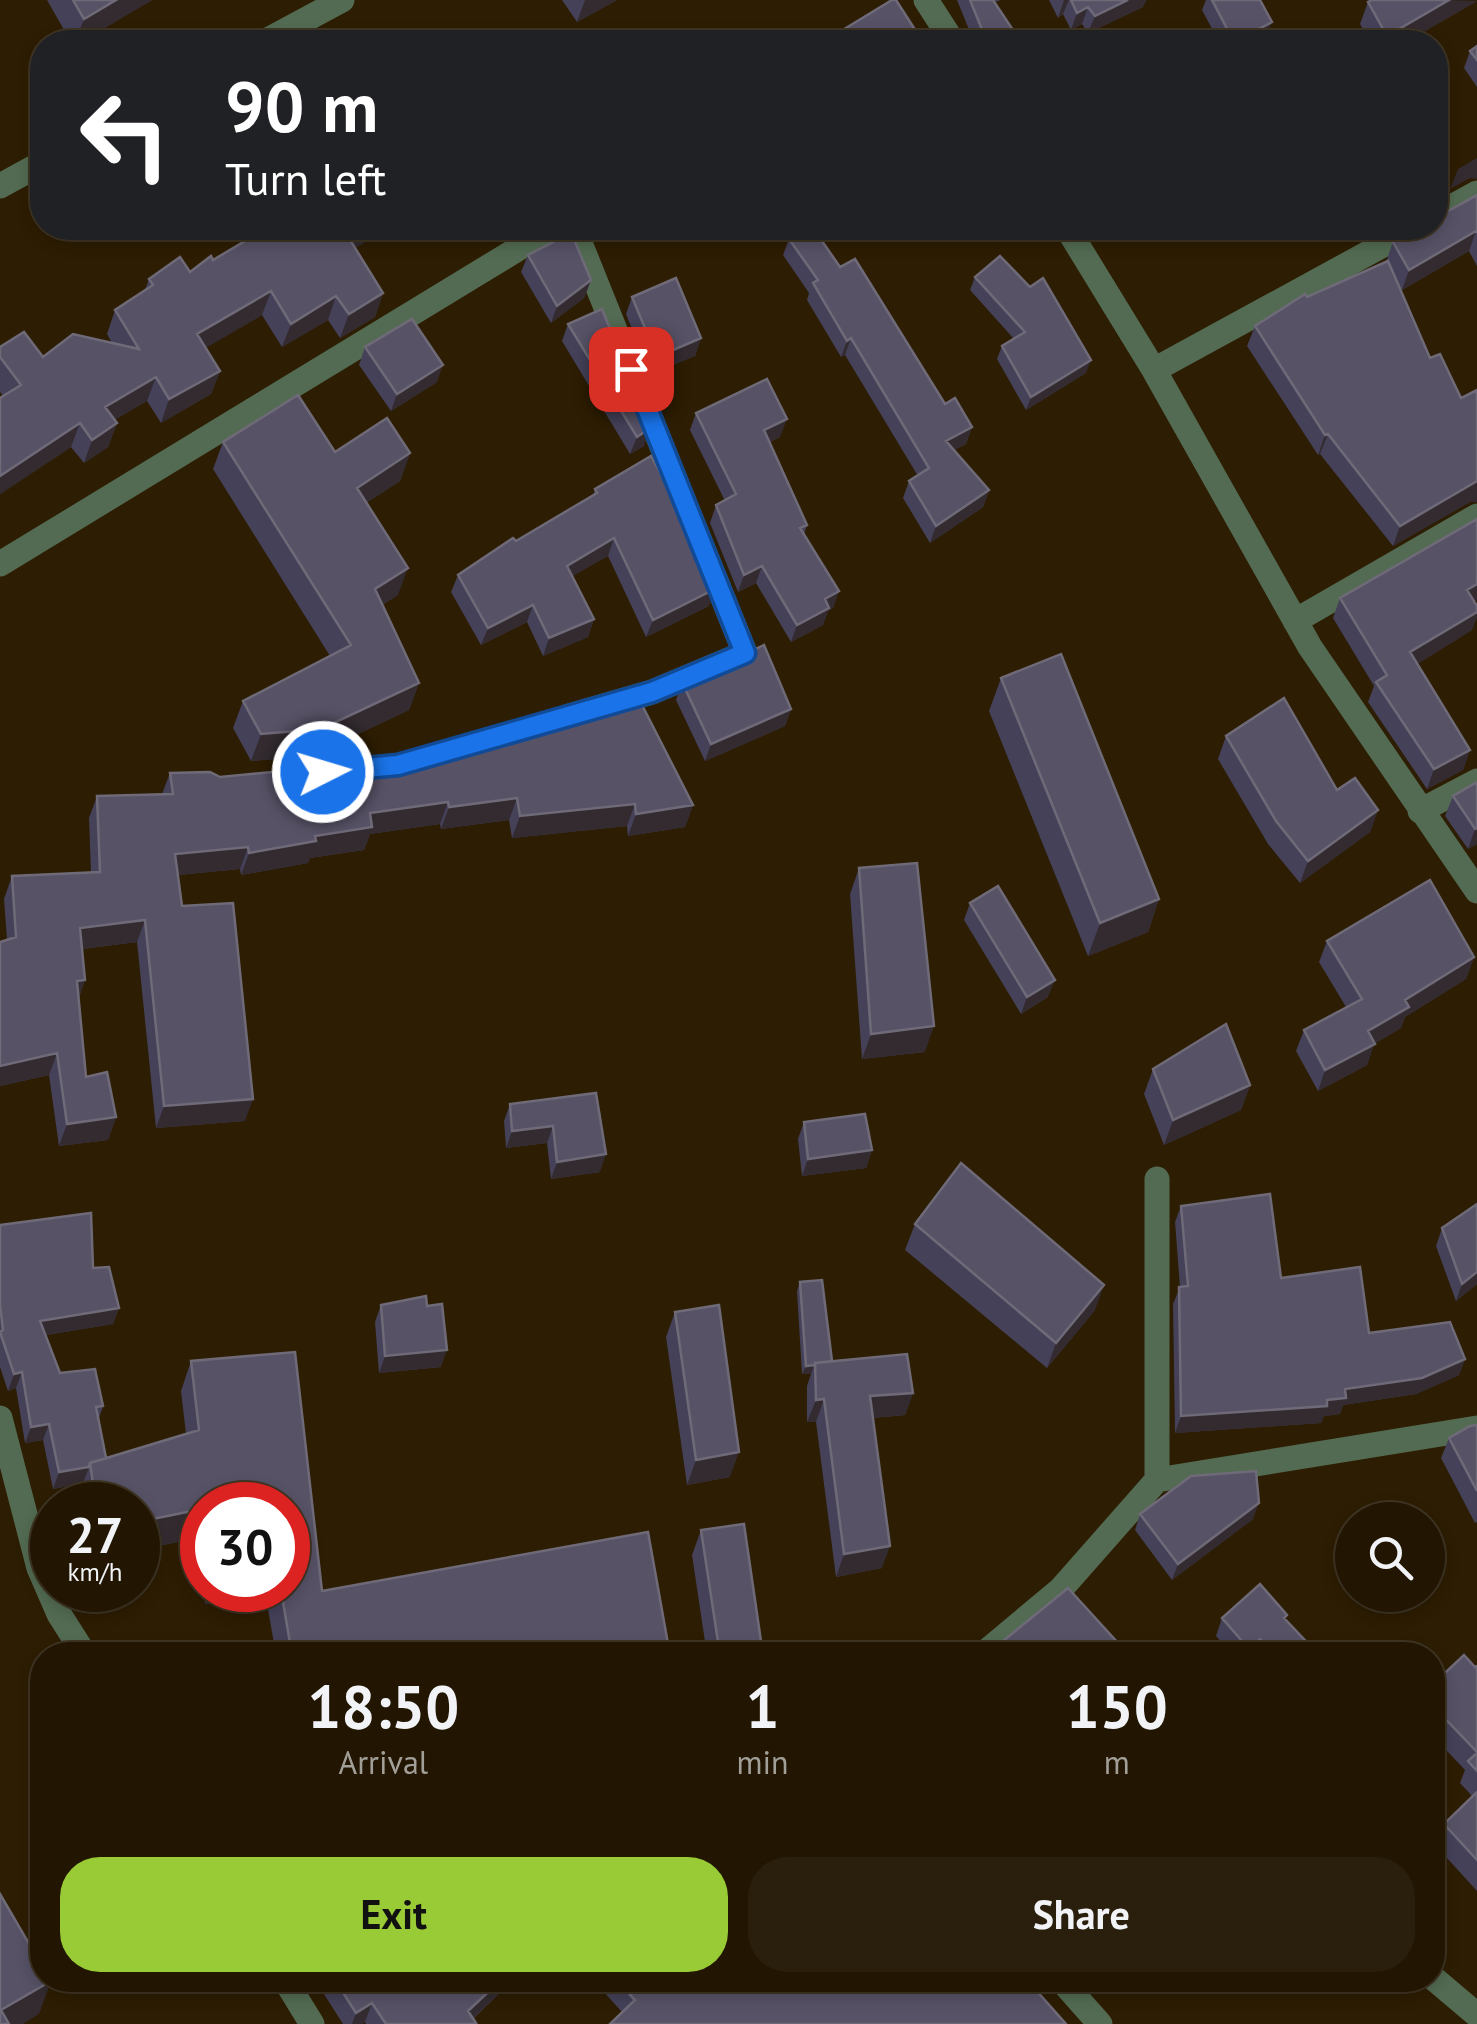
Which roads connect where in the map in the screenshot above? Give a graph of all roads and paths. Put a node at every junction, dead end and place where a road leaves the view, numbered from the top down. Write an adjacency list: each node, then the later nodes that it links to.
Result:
1 (342, 0): 3 (street)
2 (926, 0): 4 (street)
3 (286, 30)
4 (945, 30)
5 (30, 170): 6 (street)
6 (0, 186)
7 (1477, 193): 8 (street)
8 (1448, 209)
9 (532, 240): 15 (street)
10 (579, 240): 17 (street)
11 (1073, 240): 13 (street)
12 (1392, 240): 13 (street)
13 (1154, 370): 16 (street)
14 (1477, 516): 16 (street)
15 (0, 564)
16 (1296, 621): 19 (street)
17 (543, 724)
18 (1477, 781): 19 (street)
19 (1420, 811): 20 (street)
20 (1477, 892)
21 (1157, 1179): 24 (street)
22 (0, 1418): 25 (street)
23 (1477, 1428): 24 (street)
24 (1157, 1480): 26 (street)
25 (76, 1642)
26 (1001, 1642)
27 (1445, 1987): 30 (street)
28 (292, 1992): 31 (street)
29 (1072, 1992): 32 (street)
30 (1477, 2015)
31 (312, 2024)
32 (1100, 2024)

